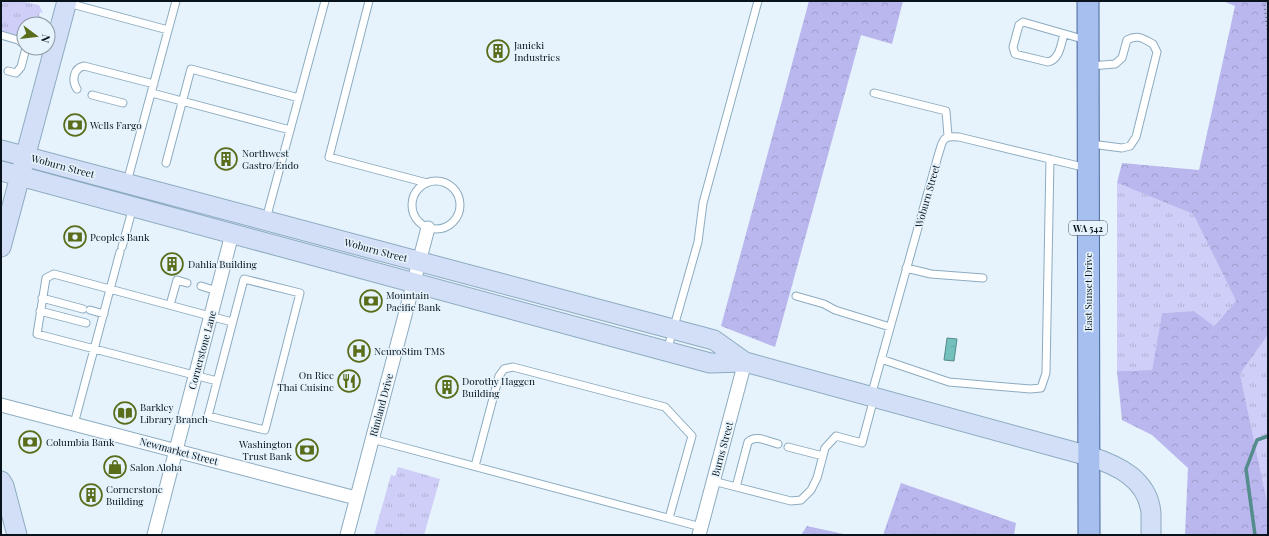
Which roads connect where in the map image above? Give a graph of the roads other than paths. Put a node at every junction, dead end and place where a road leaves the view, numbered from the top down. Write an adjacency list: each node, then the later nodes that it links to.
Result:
1 (176, 1): 7 (lane)
2 (325, 1): 20 (lane)
3 (369, 1): 33 (lane)
4 (758, 1): 57 (lane)
5 (1088, 1): 11 (main road, East Sunset Drive / WA 542)
6 (65, 2): 7 (lane); 27 (main road)
7 (168, 30): 15 (lane)
8 (1064, 34): 8 (lane); 11 (lane)
9 (1, 35): 10 (lane)
10 (16, 40)
11 (1088, 40): 13 (main road, East Sunset Drive / WA 542)
12 (24, 56): 14 (lane)
13 (1088, 66): 25 (main road, East Sunset Drive / WA 542); 25 (lane)
14 (8, 71)
15 (154, 84): 16 (lane); 17 (lane)
16 (77, 89)
17 (152, 92): 21 (lane); 34 (lane)
18 (92, 94): 22 (lane)
19 (874, 94): 24 (lane)
20 (299, 98): 21 (lane); 23 (lane)
21 (182, 101): 23 (lane); 29 (lane)
22 (123, 103)
23 (290, 130): 36 (lane)
24 (948, 136): 28 (lane); 41 (lane, Woburn Street)
25 (1088, 144): 30 (main road, East Sunset Drive / WA 542)
26 (1, 150): 27 (main road, Woburn Street)
27 (26, 156): 32 (main road); 34 (main road, Woburn Street)
28 (1050, 159): 30 (lane); 60 (lane)
29 (166, 163)
30 (1088, 169): 72 (main road, East Sunset Drive / WA 542)
31 (1, 171): 32 (main road, Woburn Street)
32 (20, 177): 35 (main road, Woburn Street); 39 (main road)
33 (427, 183): 37 (lane); 37 (lane)
34 (127, 184): 36 (main road, Woburn Street)
35 (133, 207): 38 (main road, Woburn Street); 46 (lane)
36 (266, 220): 40 (main road, Woburn Street)
37 (428, 228): 40 (street, Rimland Drive)
38 (232, 234): 44 (main road, Woburn Street); 47 (street, Cornerstone Lane)
39 (1, 247)
40 (419, 261): 44 (street, Rimland Drive); 57 (main road, Woburn Street)
41 (906, 268): 42 (lane); 56 (lane, Woburn Street)
42 (983, 278)
43 (187, 283): 50 (lane)
44 (413, 283): 59 (main road, Woburn Street); 67 (street, Rimland Drive)
45 (201, 286): 47 (lane)
46 (110, 289): 49 (lane); 50 (lane); 52 (lane)
47 (217, 291): 53 (street, Cornerstone Lane)
48 (796, 296): 56 (lane)
49 (42, 298): 51 (lane); 52 (lane)
50 (170, 305): 53 (lane)
51 (40, 311): 55 (lane); 58 (lane)
52 (104, 314): 58 (lane)
53 (211, 316): 54 (lane); 62 (street, Cornerstone Lane)
54 (232, 322): 63 (lane); 63 (lane)
55 (86, 323)
56 (890, 327): 60 (lane, Woburn Street)
57 (673, 329): 59 (lane); 61 (main road, Woburn Street)
58 (94, 349): 62 (lane); 66 (lane)
59 (667, 352): 61 (main road, Woburn Street)
60 (881, 359): 64 (lane, Woburn Street)
61 (745, 362): 64 (main road, Woburn Street); 75 (street, Burns Street)
62 (195, 375): 63 (lane); 70 (street, Cornerstone Lane)
63 (217, 381)
64 (872, 397): 71 (lane); 72 (main road, Woburn Street)
65 (1, 405): 66 (street, Newmarket Street)
66 (74, 424): 70 (street, Newmarket Street)
67 (372, 439): 73 (lane); 77 (street, Rimland Drive)
68 (778, 444): 76 (lane)
69 (788, 446): 71 (lane)
70 (176, 450): 77 (street, Newmarket Street); 81 (street, Cornerstone Lane)
71 (823, 456): 76 (lane)
72 (1089, 456): 83 (main road, East Sunset Drive / WA 542); 84 (main road, Woburn Street)
73 (475, 466): 78 (lane); 78 (lane)
74 (1, 481): 80 (main road)
75 (713, 481): 76 (lane); 79 (street, Burns Street)
76 (736, 487)
77 (356, 498): 82 (street, Rimland Drive)
78 (669, 518): 79 (lane)
79 (700, 531)
80 (17, 535)
81 (154, 535)
82 (346, 535)
83 (1089, 535)
84 (1151, 535)

